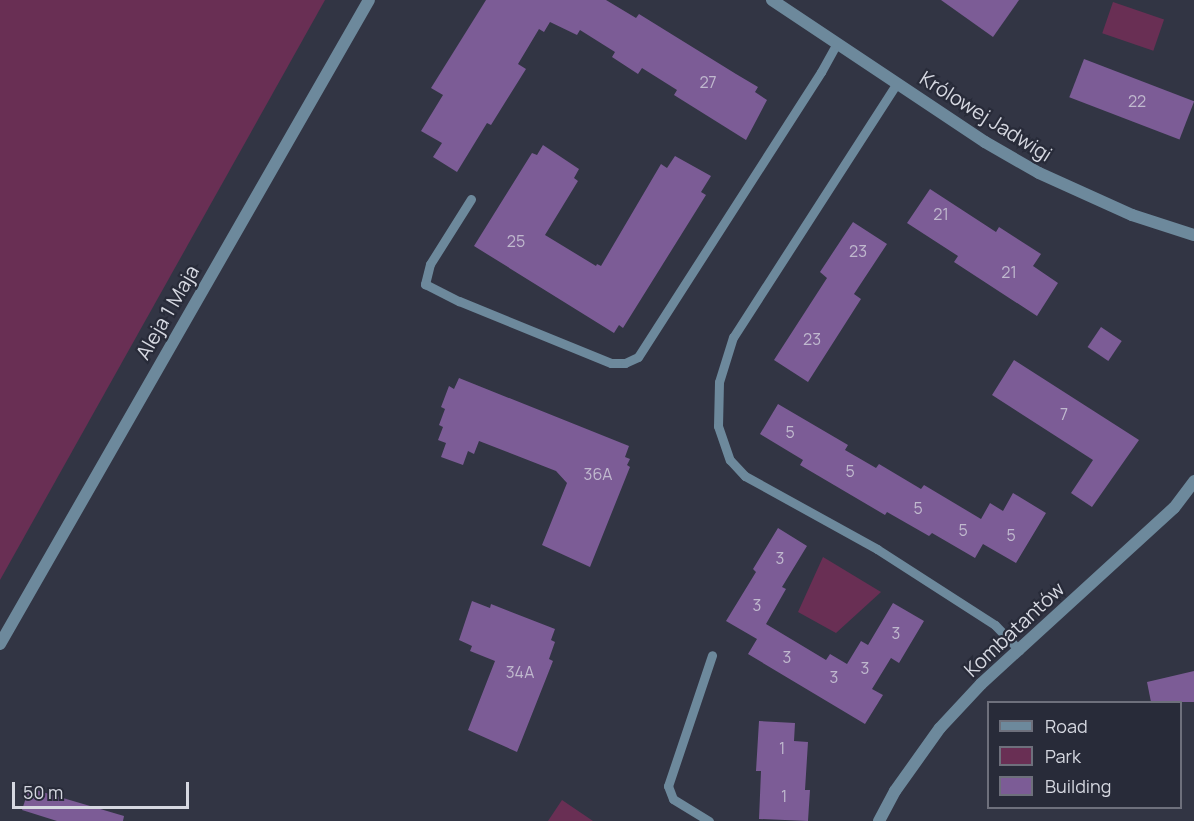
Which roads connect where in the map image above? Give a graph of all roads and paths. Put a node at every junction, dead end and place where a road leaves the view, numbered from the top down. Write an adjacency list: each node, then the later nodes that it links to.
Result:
1 (369, 0): 8 (street, Aleja 1 Maja)
2 (772, 0): 3 (street, Królowej Jadwigi)
3 (837, 43): 4 (street, Królowej Jadwigi); 5 (lane)
4 (897, 83): 6 (street, Królowej Jadwigi); 9 (lane)
5 (471, 199)
6 (1194, 235)
7 (1194, 481): 9 (street, Kombatantów)
8 (0, 644)
9 (1019, 650): 12 (street, Kombatantów)
10 (712, 655): 11 (lane)
11 (709, 821)
12 (879, 821)

